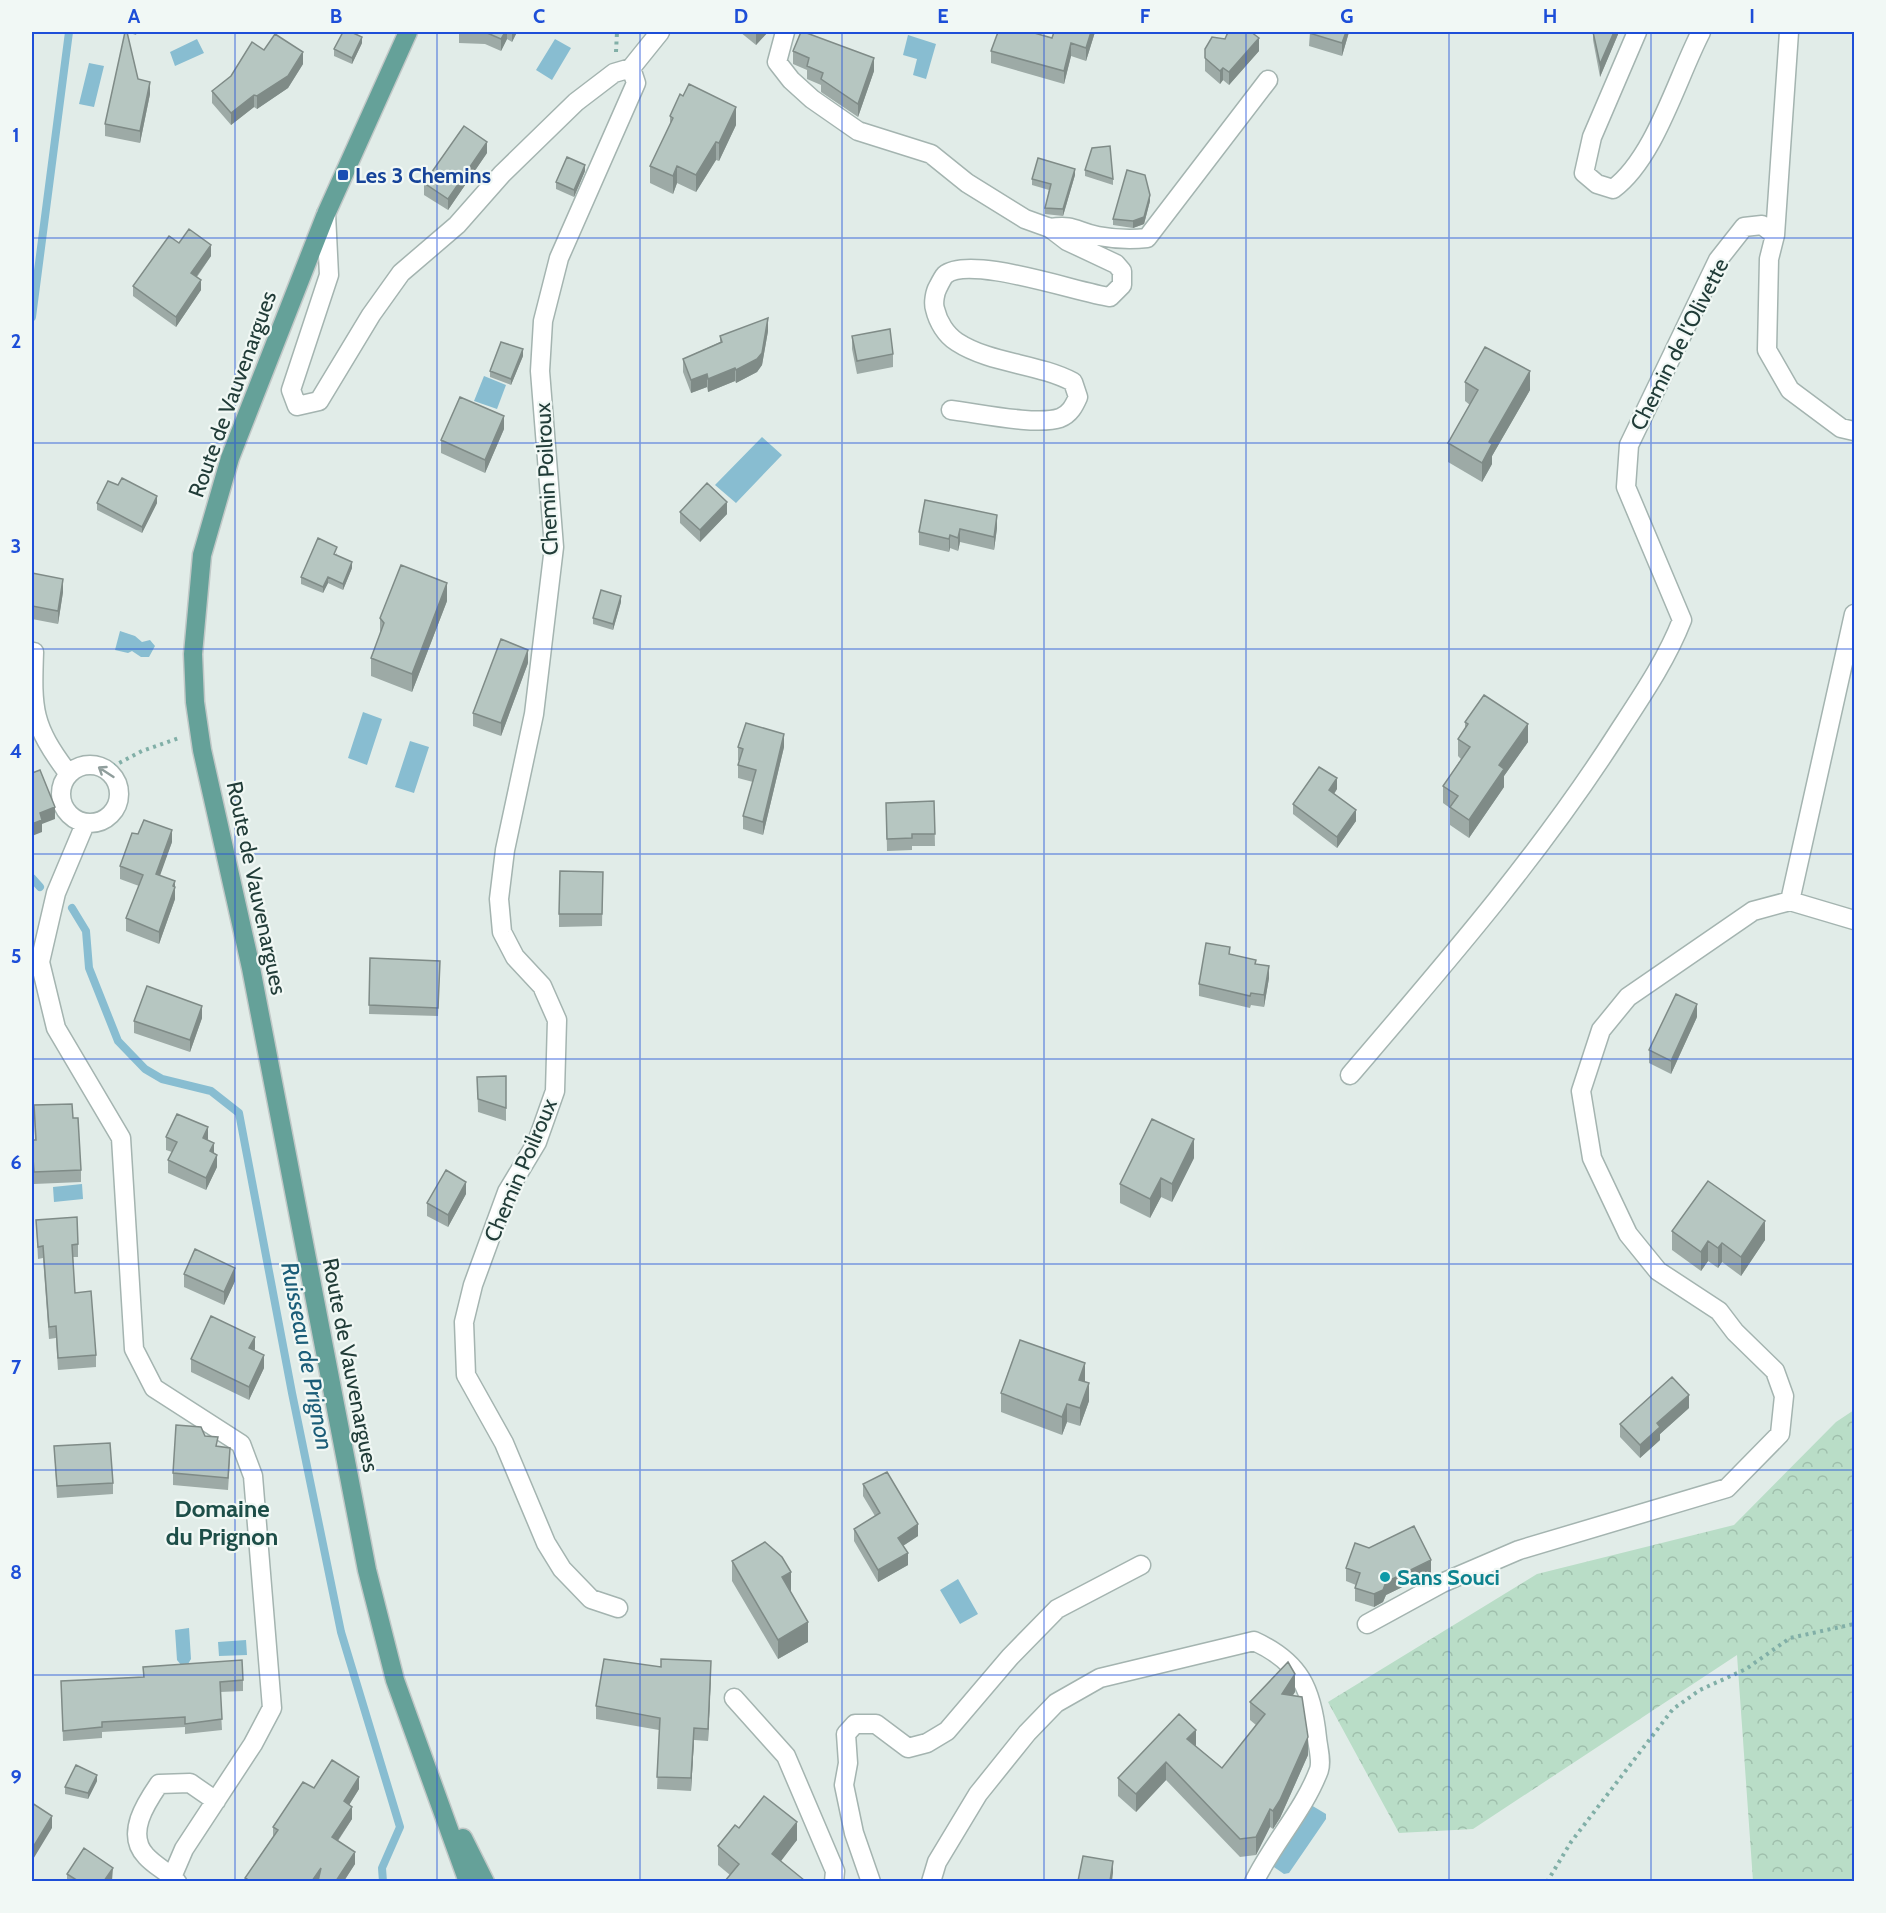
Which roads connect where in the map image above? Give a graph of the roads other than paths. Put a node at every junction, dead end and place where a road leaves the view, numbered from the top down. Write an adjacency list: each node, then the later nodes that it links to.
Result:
1 (408, 32): 9 (main road, Route de Vauvenargues)
2 (660, 32): 7 (street)
3 (786, 32): 10 (street)
4 (1637, 32): 5 (street)
5 (1701, 32)
6 (1789, 32): 11 (street)
7 (631, 68): 9 (street); 22 (street, Chemin Poilroux)
8 (1268, 80): 10 (street)
9 (326, 214): 25 (main road, Route de Vauvenargues)
10 (1050, 228): 12 (street)
11 (1775, 235): 13 (street); 20 (street, Chemin de l'Olivette)
12 (951, 411)
13 (1854, 431)
14 (1854, 614): 18 (street)
15 (34, 652): 16 (street)
16 (68, 772): 17 (street); 17 (street, one-way to 16)
17 (85, 824): 26 (street)
18 (1790, 902): 19 (street); 23 (street)
19 (1854, 920)
20 (1350, 1075)
21 (1141, 1565): 31 (street)
22 (618, 1608)
23 (1367, 1624)
24 (734, 1698): 30 (street)
25 (430, 1775): 28 (main road, Route de Vauvenargues); 29 (main road, Route de Vauvenargues)
26 (216, 1801): 27 (street); 27 (street)
27 (175, 1879)
28 (468, 1881)
29 (485, 1881)
30 (834, 1881)
31 (871, 1881)
32 (931, 1881): 33 (street)
33 (1254, 1881)

